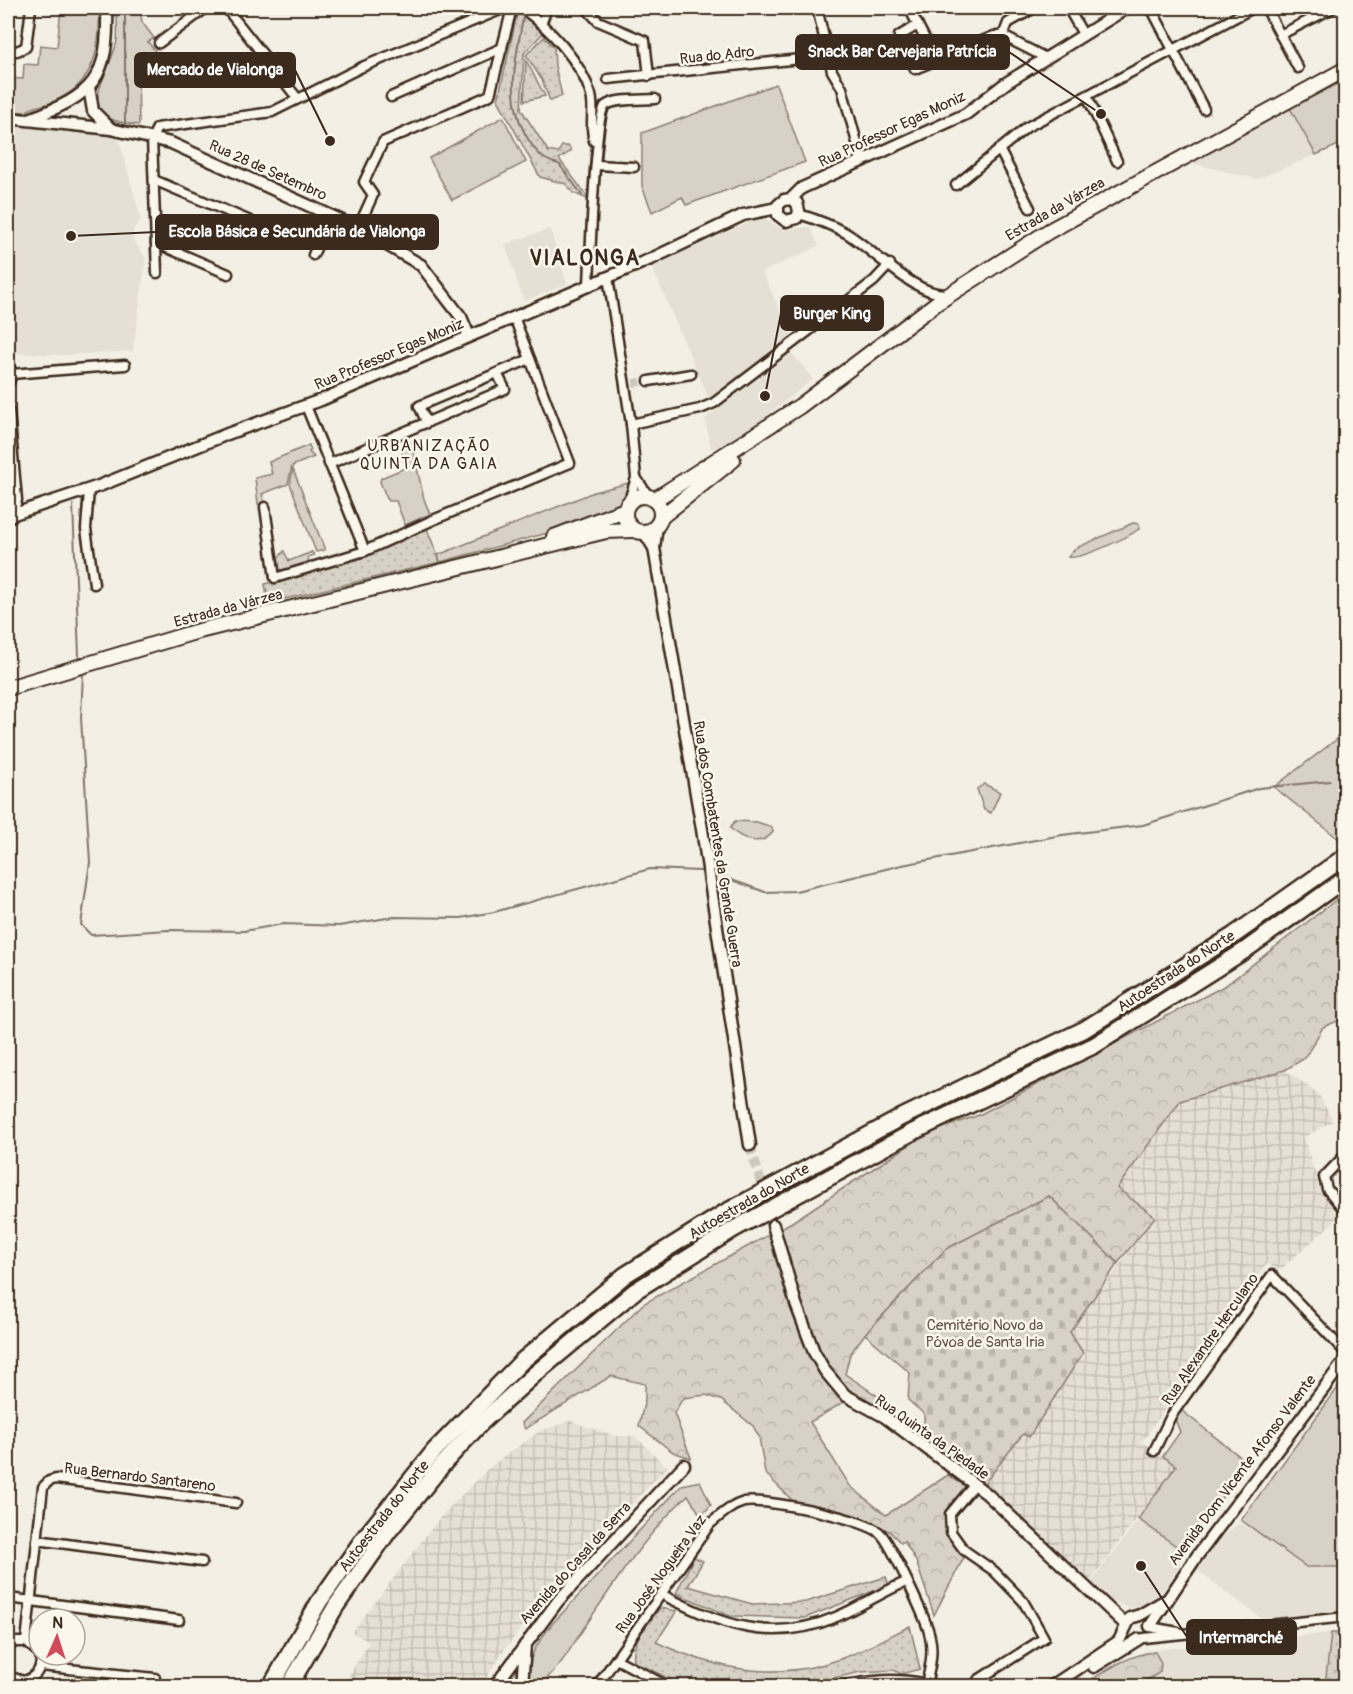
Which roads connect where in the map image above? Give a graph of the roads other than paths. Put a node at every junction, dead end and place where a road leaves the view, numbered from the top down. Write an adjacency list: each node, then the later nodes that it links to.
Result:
1 (31, 8): 27 (street)
2 (107, 8): 35 (street)
3 (206, 8): 24 (street)
4 (226, 8): 38 (street)
5 (505, 8): 38 (street)
6 (512, 8): 25 (street)
7 (522, 8): 19 (street)
8 (547, 8): 19 (street)
9 (586, 8): 33 (street)
10 (817, 8): 28 (street)
11 (909, 8): 20 (street)
12 (1034, 8): 23 (street)
13 (1068, 8): 21 (street)
14 (1127, 8): 21 (street, Rua Professor Egas Moniz)
15 (1151, 8): 26 (street)
16 (1253, 8): 26 (street)
17 (1266, 8): 22 (street)
18 (1333, 8): 22 (street)
19 (542, 22): 45 (street)
20 (918, 25): 30 (street); 30 (street)
21 (1083, 34): 29 (street, Rua Professor Egas Moniz)
22 (1281, 35): 31 (street)
23 (1003, 36): 29 (street); 30 (street)
24 (159, 43)
25 (502, 48): 37 (street); 59 (street)
26 (1173, 49): 36 (street); 40 (street)
27 (8, 51)
28 (829, 56): 33 (street, Rua do Adro); 47 (street)
29 (1046, 58): 47 (street, Rua Professor Egas Moniz)
30 (937, 62)
31 (1298, 68)
32 (1346, 69): 68 (main road, Estrada da Várzea)
33 (649, 76): 34 (street, Rua do Adro)
34 (608, 80)
35 (89, 87): 42 (street); 43 (street)
36 (1087, 96): 46 (street); 48 (street)
37 (391, 97)
38 (298, 99): 44 (street)
39 (654, 99): 45 (street)
40 (1204, 109)
41 (8, 118): 42 (street, Rua 28 de Setembro)
42 (27, 120): 43 (street, Rua 28 de Setembro)
43 (111, 129): 44 (street, Rua 28 de Setembro)
44 (152, 138): 51 (street); 57 (street, Rua 28 de Setembro)
45 (596, 144): 49 (street)
46 (999, 149): 52 (street); 55 (street)
47 (862, 161): 53 (street, Rua Professor Egas Moniz)
48 (1117, 161)
49 (596, 165): 50 (street); 66 (street)
50 (634, 167)
51 (154, 180): 58 (street); 60 (street)
52 (956, 185)
53 (791, 199): 54 (street, Rua Professor Egas Moniz); 56 (street)
54 (777, 208): 56 (street); 65 (street, Rua Professor Egas Moniz)
55 (1030, 208)
56 (799, 214): 62 (street)
57 (331, 215): 59 (street, Rua 28 de Setembro); 61 (street)
58 (250, 221)
59 (358, 228): 71 (street, Rua 28 de Setembro)
60 (156, 243): 63 (street); 64 (street)
61 (314, 255)
62 (890, 264): 67 (street); 82 (street)
63 (157, 273)
64 (228, 274)
65 (608, 277): 66 (street, Rua Professor Egas Moniz); 82 (street)
66 (589, 285): 70 (street, Rua Professor Egas Moniz)
67 (922, 289): 68 (street); 69 (street)
68 (955, 291): 69 (main road, Estrada da Várzea)
69 (924, 312): 79 (main road, Estrada da Várzea)
70 (514, 317): 71 (street, Rua Professor Egas Moniz); 72 (street)
71 (469, 336): 78 (street, Rua Professor Egas Moniz)
72 (530, 359): 74 (street); 93 (street)
73 (125, 365): 75 (street)
74 (497, 373): 81 (street); 81 (street)
75 (8, 374)
76 (691, 374): 77 (street)
77 (649, 381)
78 (306, 406): 83 (street); 85 (street, Rua Professor Egas Moniz)
79 (800, 406): 86 (main road, Estrada da Várzea); 92 (main road, Estrada da Várzea)
80 (8, 411): 87 (street)
81 (427, 423): 83 (street)
82 (631, 424): 84 (street)
83 (329, 464): 93 (street)
84 (636, 478): 86 (street); 89 (street)
85 (89, 490): 90 (street, Rua Professor Egas Moniz); 95 (street)
86 (651, 499): 89 (main road, Estrada da Várzea); 92 (main road)
87 (16, 500): 90 (street); 91 (street)
88 (265, 507): 93 (street)
89 (627, 507): 92 (main road); 94 (main road, Estrada da Várzea)
90 (32, 510): 91 (street, Rua Professor Egas Moniz)
91 (9, 515)
92 (649, 526): 94 (main road, Estrada da Várzea); 99 (street, Rua dos Combatentes da Grande Guerra)
93 (365, 551)
94 (459, 566): 96 (main road, Estrada da Várzea)
95 (94, 584)
96 (8, 688)
97 (1346, 856): 133 (highway, Autoestrada do Norte)
98 (1346, 878): 134 (highway, Autoestrada do Norte)
99 (750, 1145)
100 (1346, 1154): 101 (street)
101 (1346, 1212)
102 (773, 1225): 107 (street, Rua Quinta da Piedade)
103 (1346, 1353): 105 (street, Rua Alexandre Herculano)
104 (1346, 1359): 115 (street, Avenida Dom Vicente Afonso Valente)
105 (1154, 1450)
106 (684, 1465): 122 (street, Avenida do Casal da Serra)
107 (974, 1485): 118 (street, Rua Quinta da Piedade); 130 (street)
108 (236, 1503): 109 (street, Rua Bernardo Santareno)
109 (37, 1540): 110 (street); 114 (street)
110 (202, 1562)
111 (906, 1582): 112 (street); 112 (street, Rua José Nogueira Vaz); 132 (street, Rua José Nogueira Vaz)
112 (661, 1594): 125 (street, Rua José Nogueira Vaz)
113 (8, 1598): 114 (street)
114 (31, 1601): 117 (street); 123 (street)
115 (1165, 1601): 118 (street, Avenida Dom Vicente Afonso Valente); 119 (street, Avenida Dom Vicente Afonso Valente)
116 (1346, 1617): 120 (street)
117 (179, 1620)
118 (1131, 1621): 119 (street); 121 (street); 140 (street, Avenida Dom Vicente Afonso Valente)
119 (1150, 1627): 120 (street); 121 (street, Avenida Dom Vicente Afonso Valente)
120 (1184, 1633): 121 (street)
121 (1141, 1639): 141 (street)
122 (526, 1641): 135 (street, Avenida do Casal da Serra); 136 (street)
123 (26, 1642): 124 (street)
124 (8, 1647)
125 (616, 1659): 137 (street, Rua José Nogueira Vaz); 138 (street)
126 (39, 1667): 131 (street)
127 (50, 1667): 129 (street)
128 (8, 1676): 131 (street)
129 (155, 1678)
130 (978, 1680)
131 (17, 1684)
132 (926, 1685): 139 (street)
133 (271, 1686)
134 (289, 1686)
135 (495, 1686)
136 (522, 1686)
137 (597, 1686)
138 (667, 1686)
139 (840, 1686)
140 (1052, 1686)
141 (1064, 1686)

